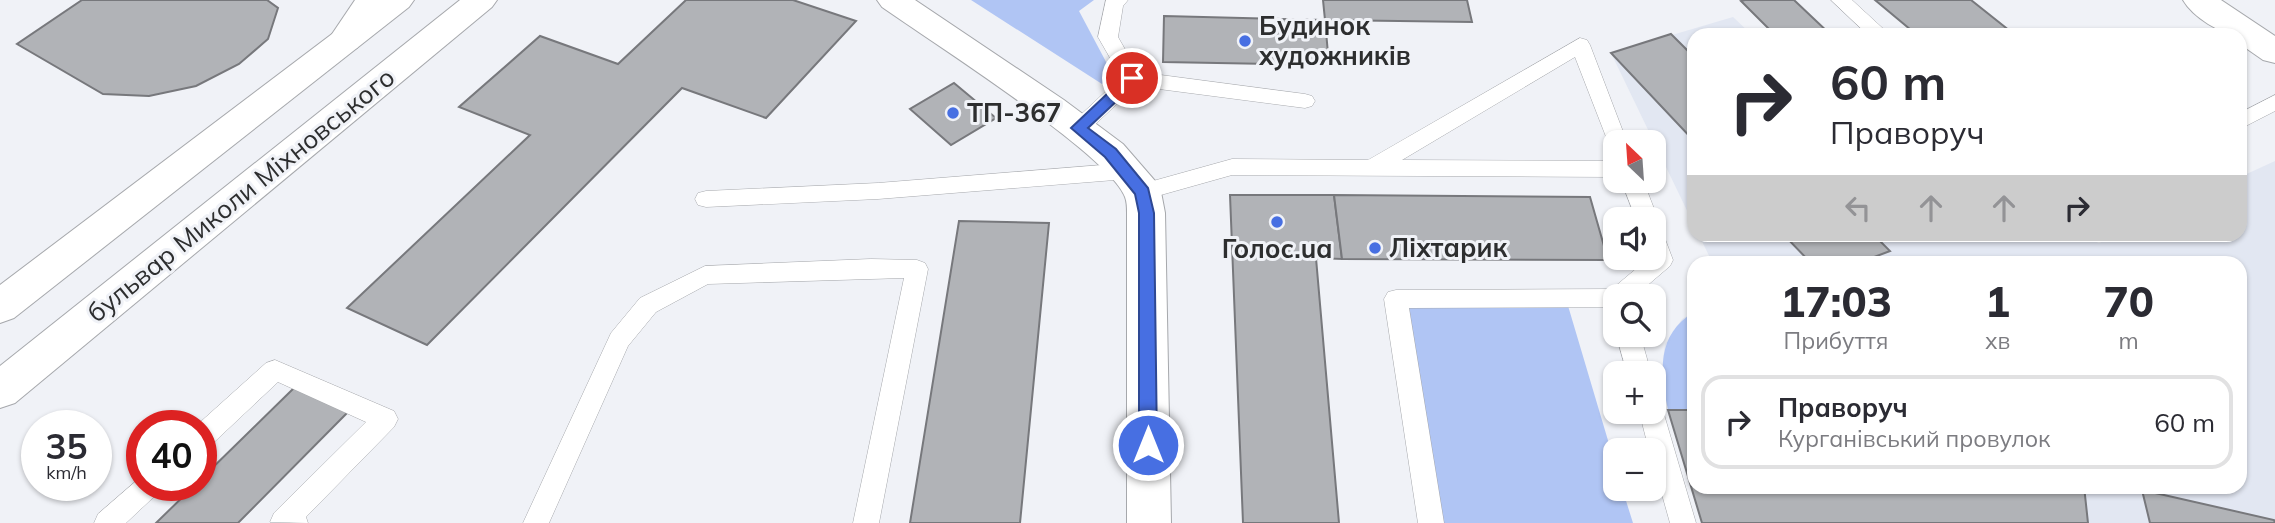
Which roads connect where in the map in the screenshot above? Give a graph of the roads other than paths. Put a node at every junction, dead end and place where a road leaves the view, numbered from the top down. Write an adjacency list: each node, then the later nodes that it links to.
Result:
1 (371, 0): 11 (main road)
2 (398, 0): 11 (main road, бульвар Миколи Міхновського)
3 (481, 0): 27 (main road, бульвар Миколи Міхновського)
4 (892, 0): 17 (main road)
5 (1119, 0): 13 (lane)
6 (1840, 0): 8 (lane)
7 (2199, 0): 9 (main road)
8 (1872, 28)
9 (2240, 28)
10 (2247, 33): 12 (main road)
11 (345, 40): 26 (main road, бульвар Миколи Міхновського)
12 (2275, 52)
13 (1132, 78): 14 (lane); 17 (lane)
14 (1305, 101)
15 (2275, 102): 16 (lane)
16 (2247, 118)
17 (1079, 128): 21 (main road)
18 (1612, 130): 19 (lane)
19 (1373, 167): 20 (lane); 21 (lane)
20 (1603, 169)
21 (1135, 182): 22 (lane); 35 (main road)
22 (706, 199)
23 (1650, 270): 24 (lane)
24 (1633, 284)
25 (1603, 297): 36 (lane)
26 (0, 307)
27 (0, 390)
28 (217, 423): 32 (lane)
29 (1655, 424): 37 (lane)
30 (131, 501): 31 (lane)
31 (107, 523)
32 (295, 523)
33 (537, 523): 34 (lane)
34 (866, 523)
35 (1149, 523)
36 (1432, 523)
37 (1684, 523)

